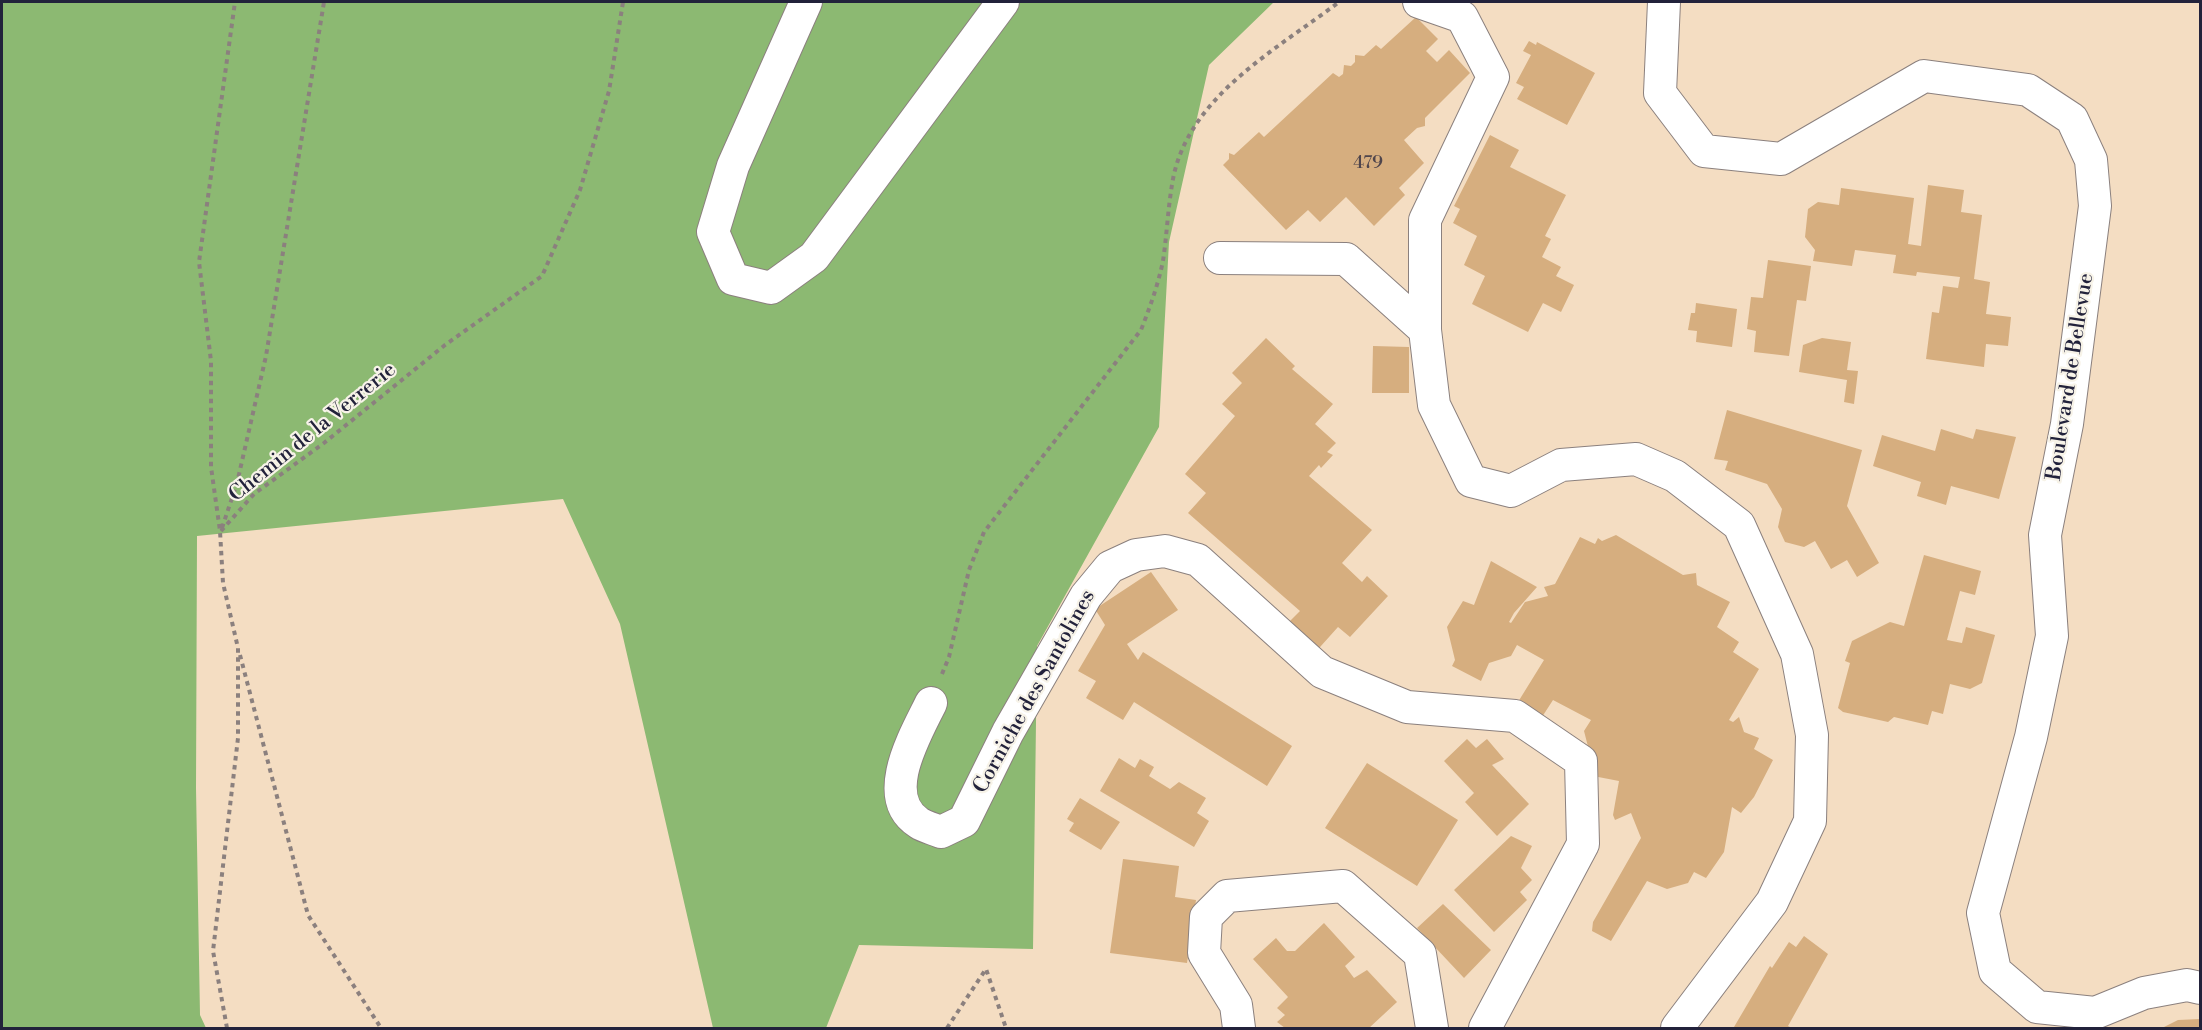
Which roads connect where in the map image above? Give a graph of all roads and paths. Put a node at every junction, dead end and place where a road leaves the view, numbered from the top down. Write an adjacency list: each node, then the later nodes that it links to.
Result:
1 (235, 2): 11 (path)
2 (324, 2): 11 (path)
3 (623, 2): 11 (path, Chemin de la Verrerie)
4 (806, 2): 5 (street)
5 (1003, 2)
6 (1340, 2): 13 (path)
7 (1419, 2): 10 (street)
8 (1664, 2): 14 (street, Boulevard de Bellevue)
9 (1220, 258): 10 (street)
10 (1425, 330): 22 (street)
11 (220, 531): 12 (path, Chemin de la Verrerie)
12 (238, 648): 15 (path, Chemin de la Verrerie); 16 (path)
13 (931, 703): 21 (street, Corniche des Santolines)
14 (2200, 988)
15 (227, 1029)
16 (381, 1029)
17 (947, 1029): 18 (path)
18 (1006, 1029)
19 (1239, 1029): 20 (street)
20 (1432, 1029)
21 (1485, 1029)
22 (1677, 1029)

